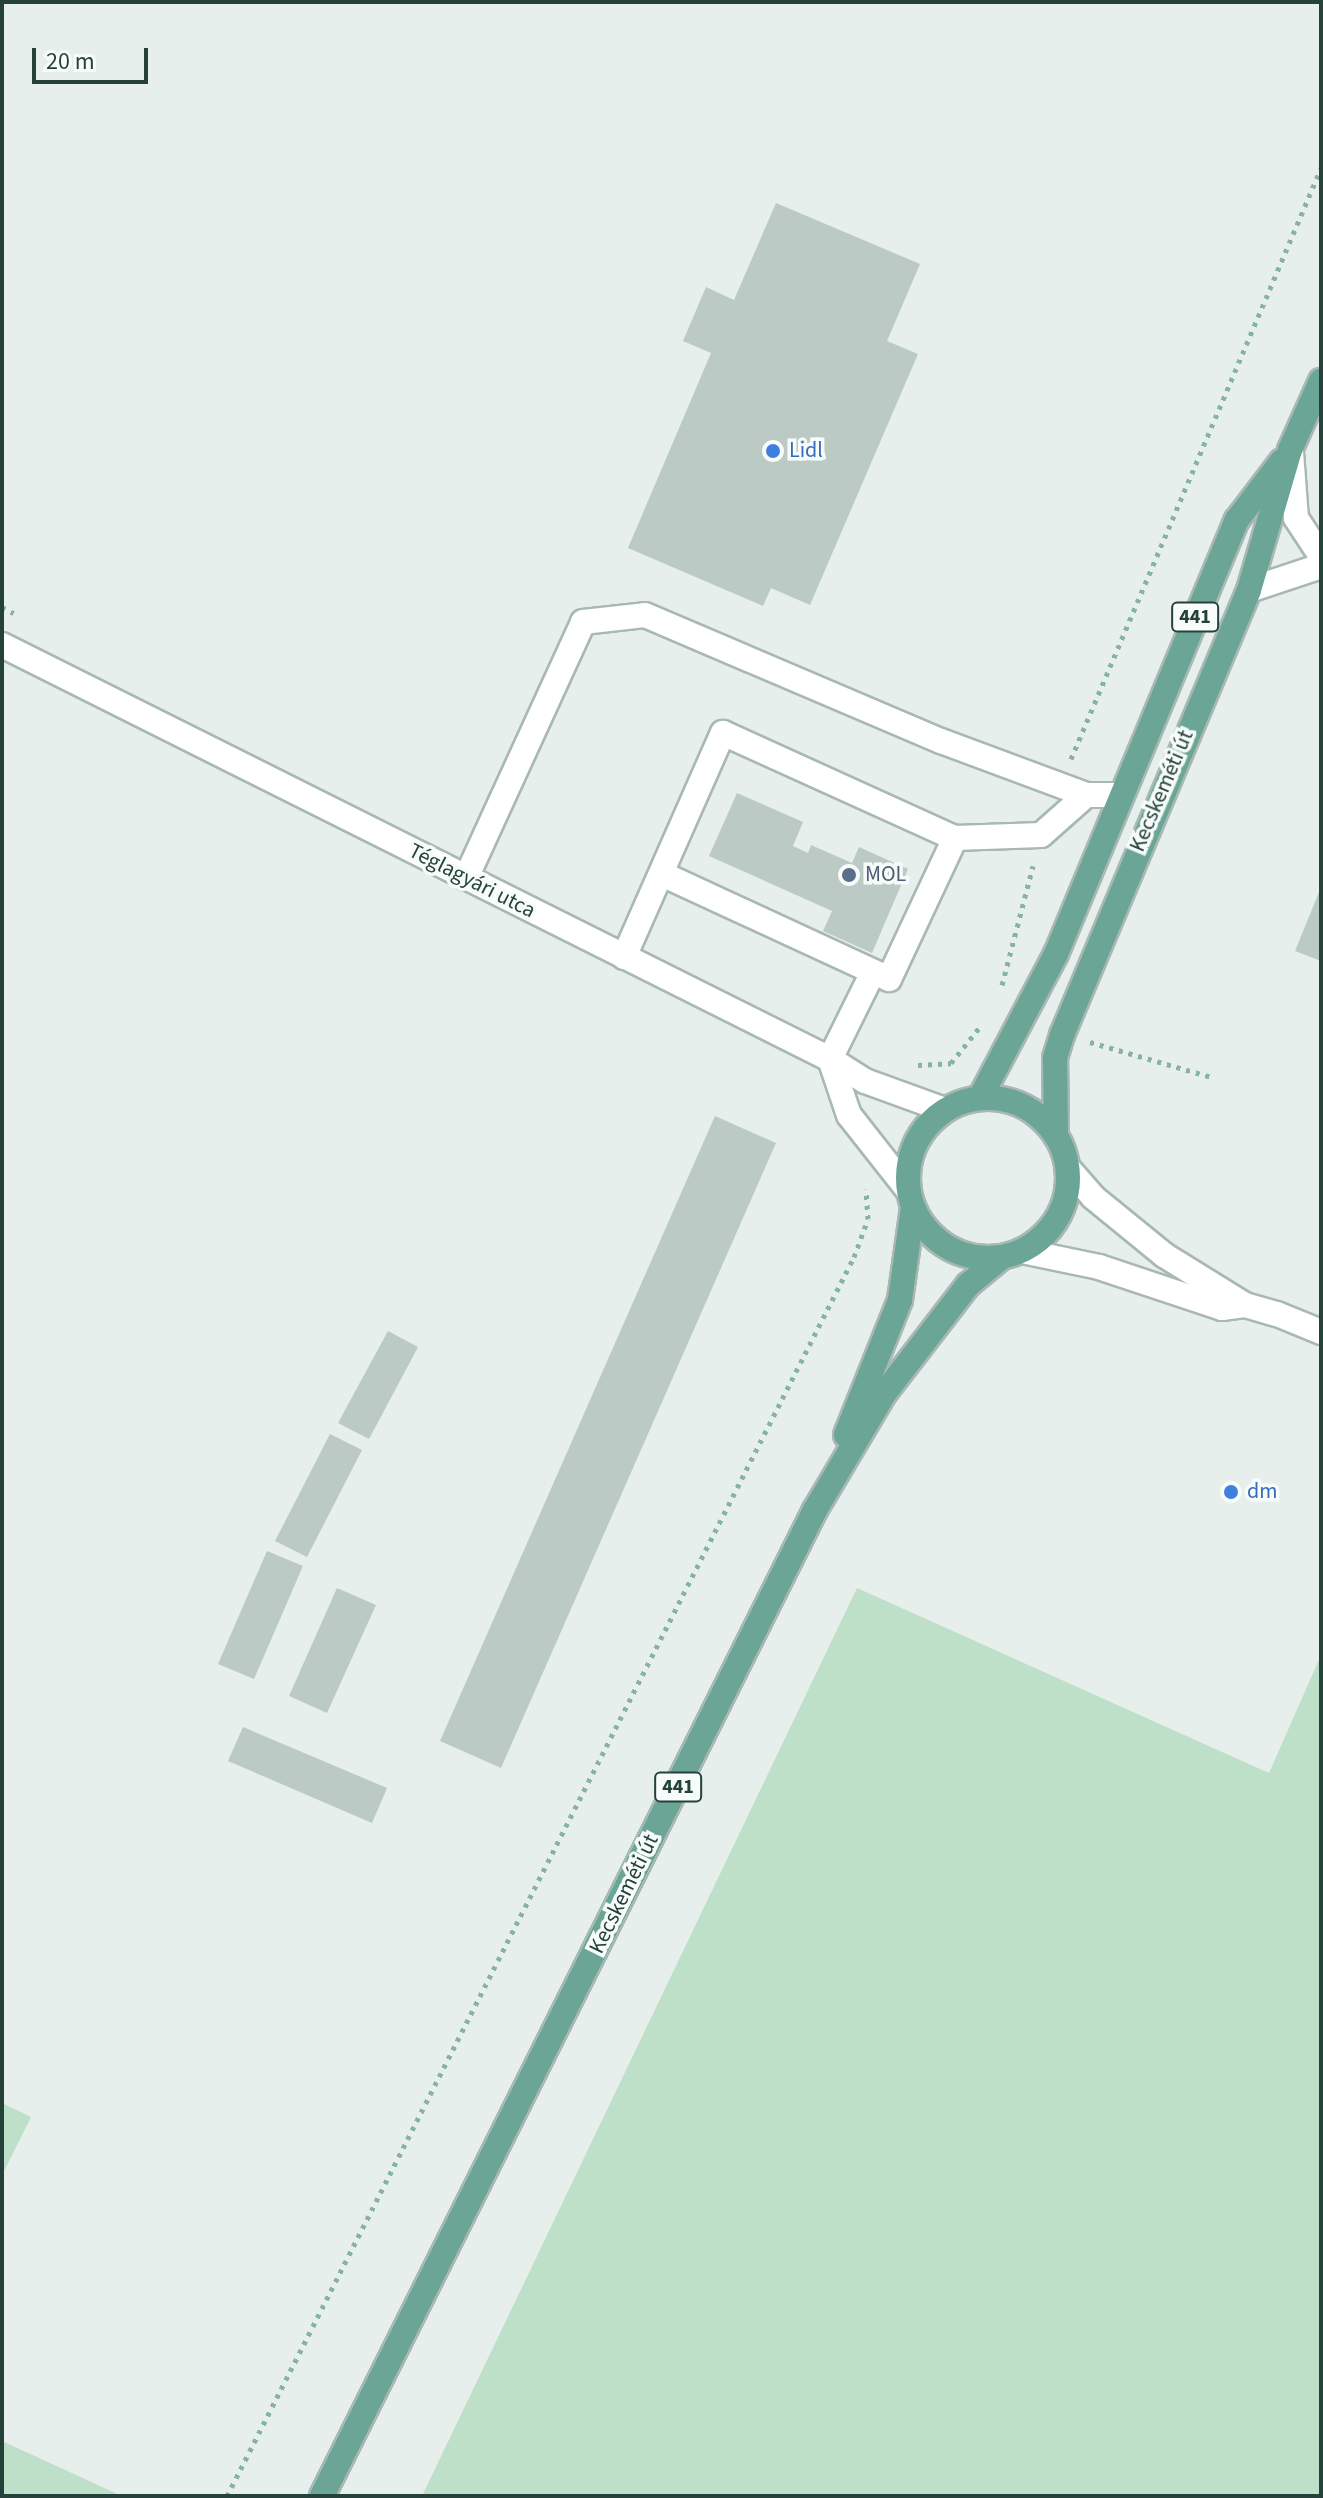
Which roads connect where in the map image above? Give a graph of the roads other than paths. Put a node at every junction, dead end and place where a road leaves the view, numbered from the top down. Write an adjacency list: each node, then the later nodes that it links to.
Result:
1 (1321, 381): 2 (main road, Kecskeméti út / 441)
2 (1290, 450): 3 (street); 5 (main road, Kecskeméti út / 441); 8 (main road, Kecskeméti út / 441)
3 (1321, 556)
4 (1321, 566): 5 (street)
5 (1249, 590): 17 (main road, Kecskeméti út / 441)
6 (2, 645): 11 (street, Téglagyári utca)
7 (1086, 795): 8 (street); 9 (street); 11 (street)
8 (1118, 795): 15 (main road, Kecskeméti út / 441)
9 (955, 838): 10 (street); 13 (street)
10 (662, 874): 12 (street); 13 (street)
11 (466, 878): 12 (street, Téglagyári utca)
12 (624, 957): 14 (street, Téglagyári utca)
13 (873, 972): 14 (street)
14 (830, 1059): 16 (street, Téglagyári utca); 19 (street)
15 (980, 1098): 16 (main road, Kecskeméti út / 441); 17 (main road, Kecskeméti út / 441)
16 (945, 1110): 19 (main road, Kecskeméti út / 441)
17 (1056, 1135): 18 (main road, Kecskeméti út / 441)
18 (1068, 1168): 20 (main road, Kecskeméti út / 441); 21 (street)
19 (911, 1199): 20 (main road); 23 (main road, Kecskeméti út / 441)
20 (1012, 1254): 21 (street); 23 (main road, Kecskeméti út / 441)
21 (1245, 1305): 22 (street)
22 (1321, 1332)
23 (815, 1510): 24 (main road, Kecskeméti út / 441)
24 (322, 2496)

